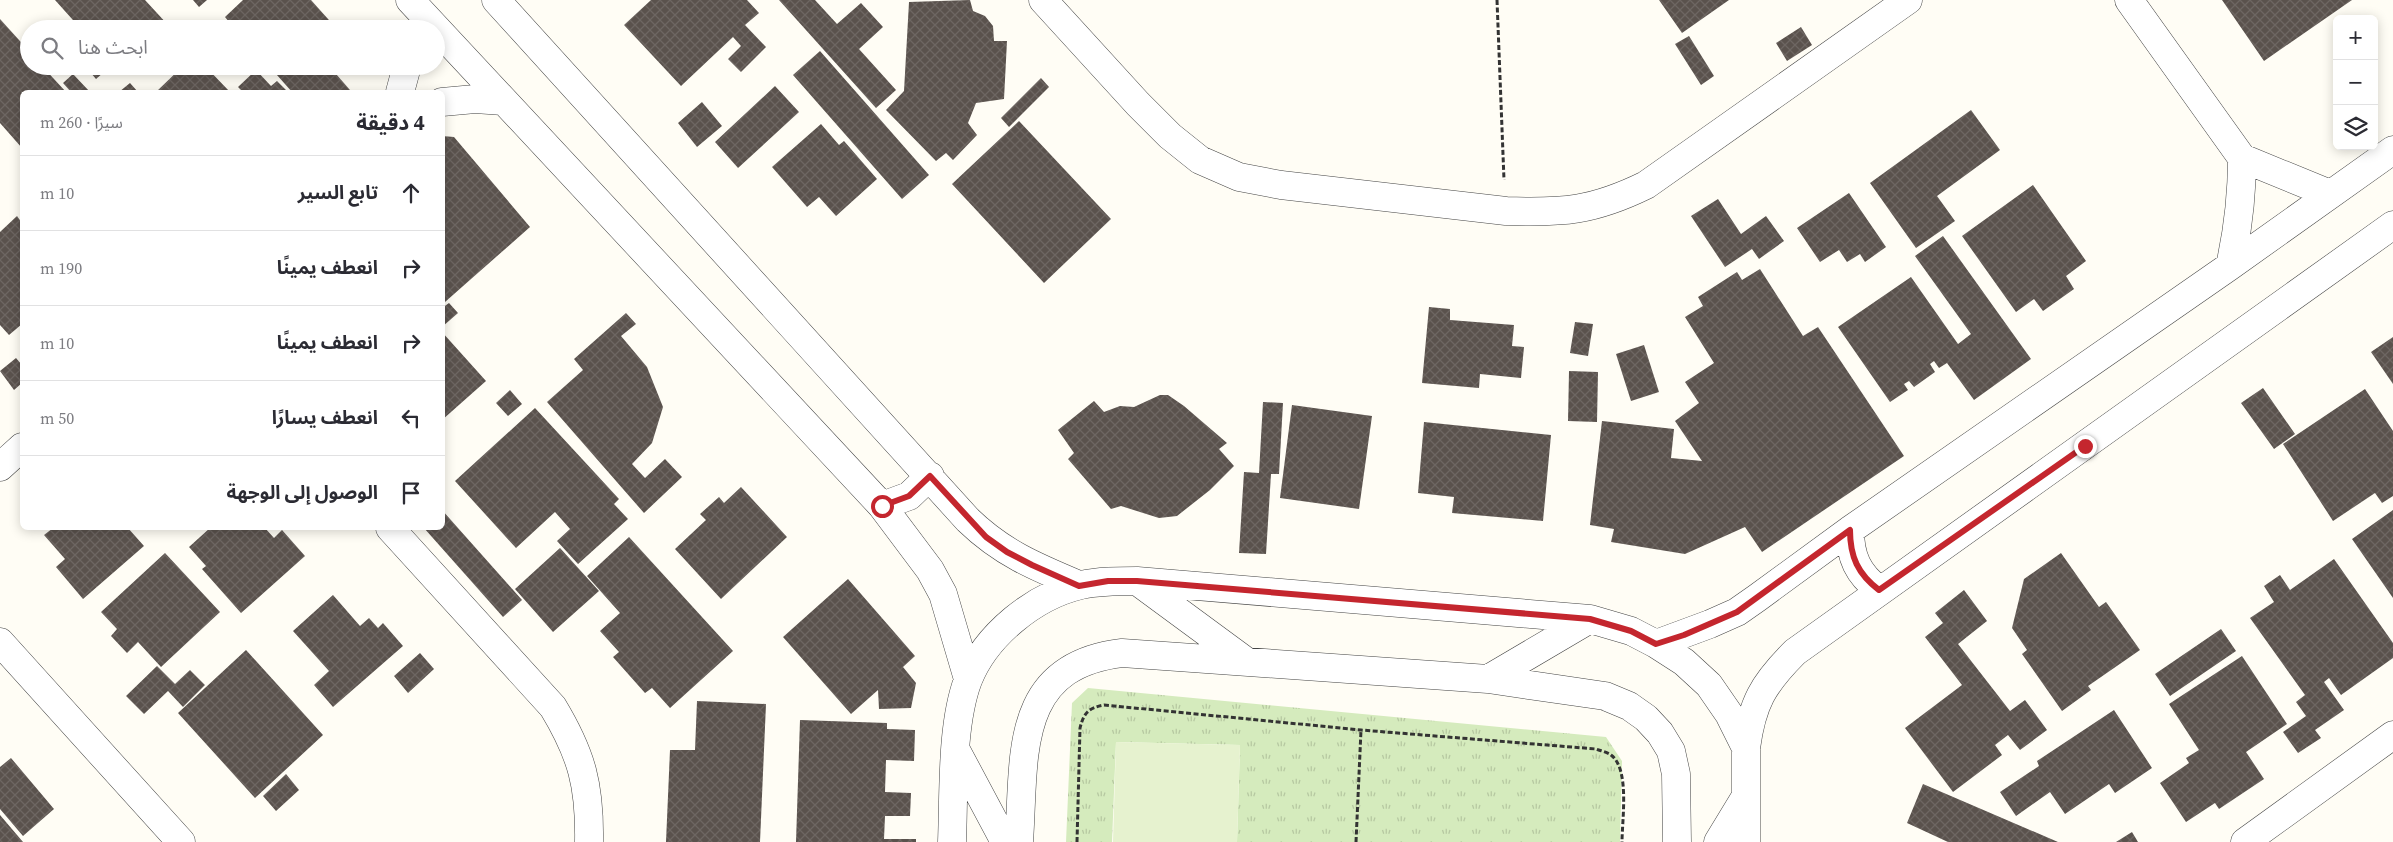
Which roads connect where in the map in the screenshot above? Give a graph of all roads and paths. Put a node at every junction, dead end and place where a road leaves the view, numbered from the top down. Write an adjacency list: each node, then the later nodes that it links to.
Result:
1 (410, 0): 7 (street); 8 (street)
2 (496, 0): 22 (street)
3 (1043, 0): 17 (street)
4 (1497, 0): 17 (path)
5 (1908, 0): 17 (street)
6 (2129, 0): 15 (street)
7 (411, 20)
8 (429, 20)
9 (445, 38): 12 (street)
10 (405, 75): 11 (street)
11 (401, 90)
12 (504, 101): 13 (street); 23 (street)
13 (445, 102)
14 (2393, 150): 16 (street)
15 (2242, 158): 16 (street); 19 (street)
16 (2330, 194): 19 (street)
17 (1506, 211)
18 (2393, 225): 28 (street)
19 (2230, 266): 25 (street)
20 (20, 449): 21 (street)
21 (0, 467)
22 (930, 476): 23 (street); 27 (street)
23 (882, 506): 34 (street)
24 (392, 530): 41 (street)
25 (1850, 530): 28 (street); 31 (street)
26 (1137, 581): 27 (street); 29 (street); 32 (street)
27 (1079, 586): 34 (street)
28 (1879, 590): 37 (street)
29 (1590, 619): 31 (street); 33 (street)
30 (0, 642): 40 (street)
31 (1656, 644): 37 (street)
32 (1247, 662): 33 (street); 44 (street)
33 (1488, 679): 48 (street)
34 (968, 680): 38 (street)
35 (1361, 730): 45 (path); 46 (path); 47 (path)
36 (2393, 735): 51 (street)
37 (1746, 748): 39 (street)
38 (956, 751): 42 (street); 43 (street)
39 (1746, 795): 49 (street); 50 (street)
40 (181, 842)
41 (589, 842)
42 (952, 842)
43 (1005, 842)
44 (1019, 842)
45 (1077, 842)
46 (1356, 842)
47 (1622, 842)
48 (1677, 842)
49 (1718, 842)
50 (1746, 842)
51 (2245, 842)

